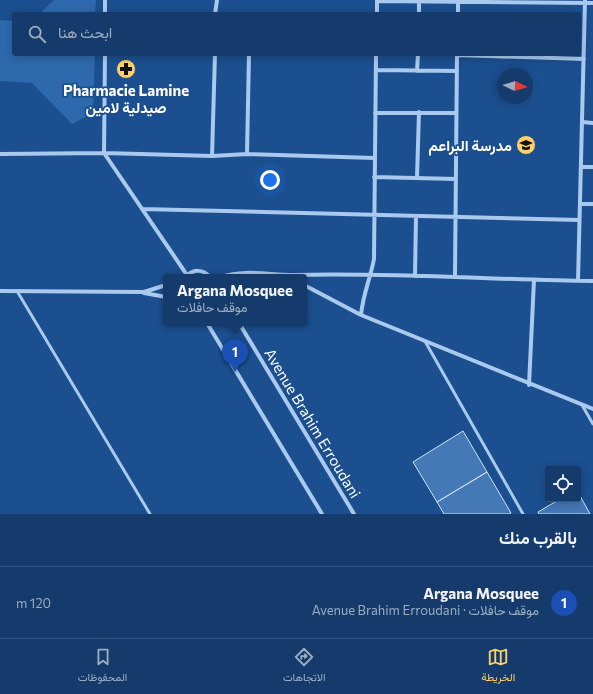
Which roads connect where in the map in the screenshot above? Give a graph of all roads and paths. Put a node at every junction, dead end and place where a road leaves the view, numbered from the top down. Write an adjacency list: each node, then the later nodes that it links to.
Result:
1 (105, 0): 9 (street)
2 (217, 0): 10 (street)
3 (377, 0): 5 (street); 11 (street)
4 (470, 0): 6 (street); 7 (street)
5 (419, 1): 6 (street); 12 (street)
6 (458, 1): 13 (street)
7 (585, 1): 8 (street); 21 (street)
8 (593, 3)
9 (105, 12)
10 (215, 12)
11 (377, 12)
12 (419, 12)
13 (458, 12)
14 (105, 56): 30 (street)
15 (215, 56): 33 (street)
16 (248, 56): 32 (street)
17 (376, 56): 22 (street)
18 (418, 56): 23 (street)
19 (457, 56): 24 (street)
20 (508, 56): 21 (street)
21 (584, 59): 28 (street)
22 (376, 70): 23 (street); 26 (street)
23 (417, 71): 24 (street)
24 (457, 71): 27 (street)
25 (419, 112): 26 (street); 27 (street); 38 (street)
26 (375, 113): 34 (street)
27 (456, 113): 39 (street)
28 (582, 122): 29 (street); 35 (street)
29 (593, 123)
30 (104, 153): 31 (street); 33 (street); 42 (street)
31 (0, 154)
32 (247, 154): 33 (street); 34 (street)
33 (212, 156)
34 (374, 158): 37 (street)
35 (581, 167): 36 (street); 40 (street)
36 (593, 167)
37 (374, 177): 38 (street); 43 (street)
38 (417, 178): 39 (street)
39 (456, 179): 45 (street)
40 (580, 204): 41 (street); 46 (street)
41 (593, 204)
42 (142, 209): 43 (street); 47 (street)
43 (374, 216): 44 (street); 52 (street)
44 (416, 216): 45 (street); 54 (street)
45 (455, 217): 46 (street); 55 (street)
46 (579, 220): 57 (street)
47 (185, 274)
48 (191, 274): 49 (street)
49 (208, 274)
50 (242, 274): 51 (street)
51 (261, 274)
52 (371, 275): 53 (street); 54 (street); 65 (street)
53 (307, 276)
54 (415, 276): 55 (street)
55 (455, 276): 56 (street)
56 (534, 280): 57 (street); 69 (street)
57 (578, 281): 58 (street)
58 (593, 281)
59 (163, 286): 63 (street)
60 (307, 287): 65 (street)
61 (0, 291): 62 (street)
62 (17, 291): 63 (street); 73 (lane)
63 (144, 292): 64 (street)
64 (163, 296)
65 (361, 315): 68 (street)
66 (209, 326): 74 (street)
67 (241, 326): 75 (street, Avenue Brahim Erroudani)
68 (426, 343): 69 (street); 76 (lane)
69 (529, 385): 70 (street)
70 (582, 405): 71 (street); 72 (lane)
71 (593, 409)
72 (593, 424)
73 (150, 514)
74 (322, 514)
75 (354, 514)
76 (523, 514)

